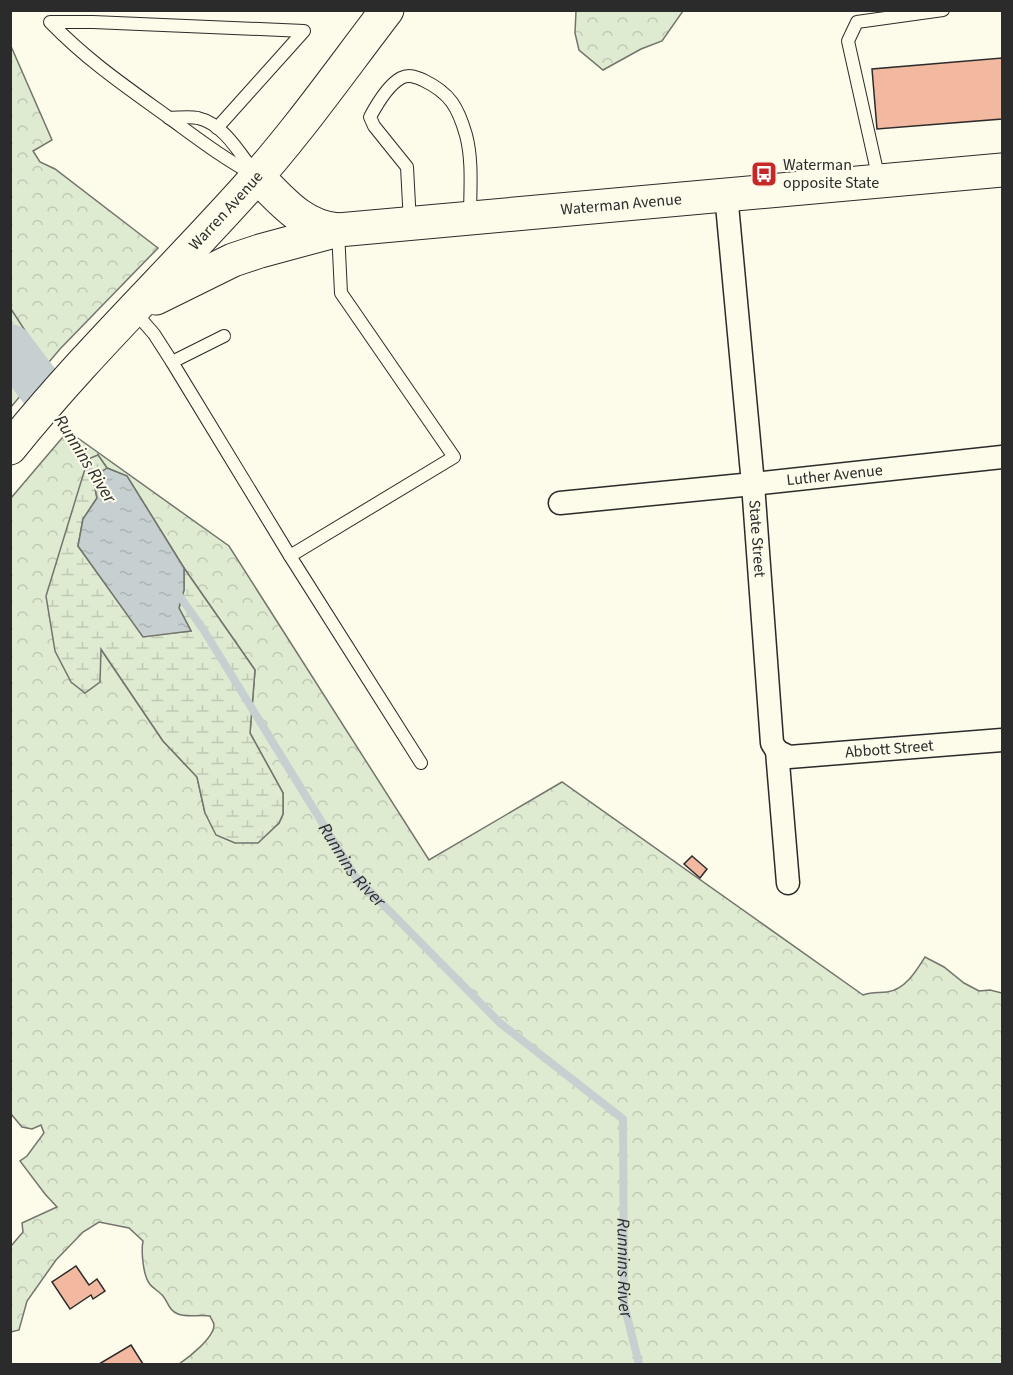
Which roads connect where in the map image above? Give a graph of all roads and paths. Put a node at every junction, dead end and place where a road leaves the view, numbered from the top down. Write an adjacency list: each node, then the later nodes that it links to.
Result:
1 (387, 10): 7 (main road, Warren Avenue)
2 (944, 10): 8 (lane)
3 (51, 16): 4 (lane); 5 (lane)
4 (169, 118): 5 (lane); 7 (lane)
5 (218, 128): 7 (lane)
6 (1002, 170): 8 (main road, Waterman Avenue)
7 (257, 176): 12 (main road, Waterman Avenue); 13 (main road, Warren Avenue)
8 (879, 181): 9 (main road, Waterman Avenue)
9 (726, 194): 10 (main road, Waterman Avenue); 18 (street, State Street)
10 (470, 219): 11 (main road, Waterman Avenue); 11 (lane)
11 (410, 224): 12 (main road, Waterman Avenue)
12 (338, 230): 13 (main road); 20 (lane)
13 (133, 310): 15 (lane); 16 (main road, Warren Avenue)
14 (224, 336): 15 (lane)
15 (172, 362): 20 (lane)
16 (18, 438)
17 (1002, 457): 18 (street, Luther Avenue)
18 (753, 484): 19 (street, Luther Avenue); 22 (street, State Street)
19 (560, 503)
20 (290, 556): 23 (lane)
21 (1002, 740): 22 (street, Abbott Street)
22 (777, 751): 24 (street, State Street)
23 (421, 763)
24 (788, 883)

